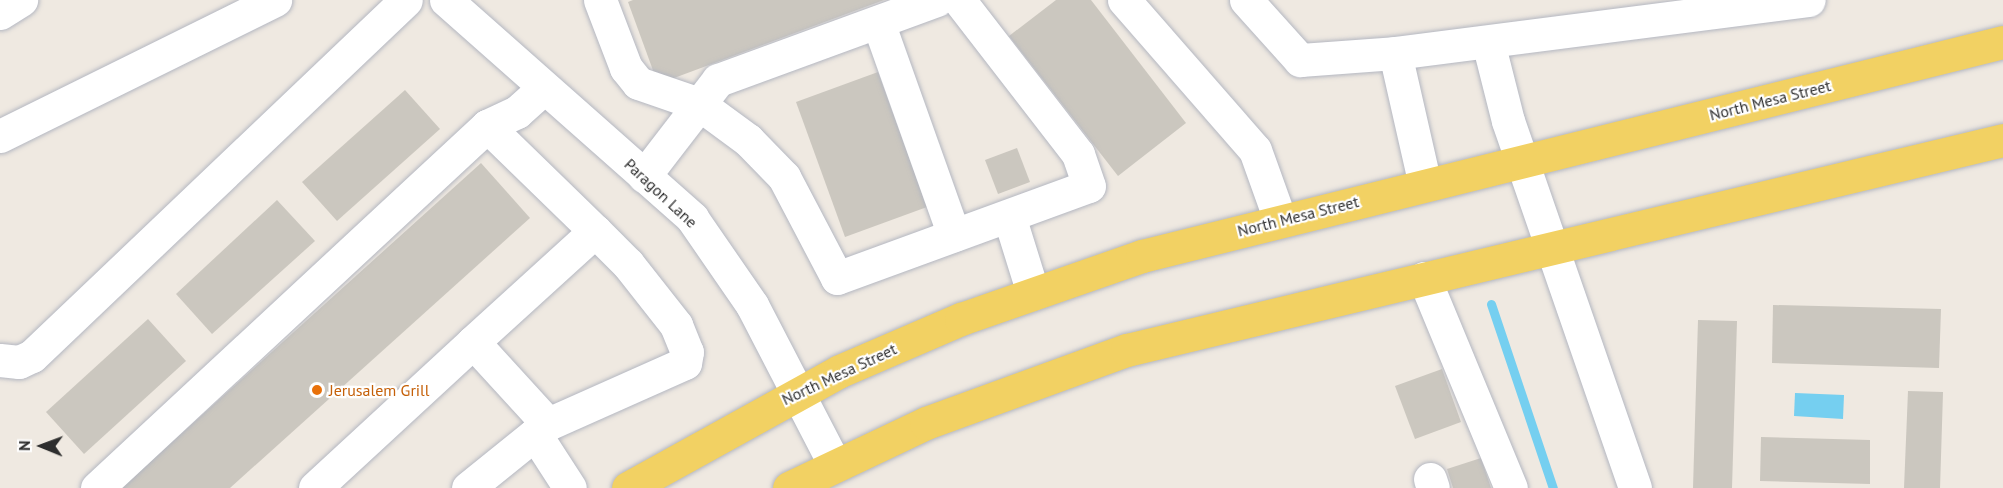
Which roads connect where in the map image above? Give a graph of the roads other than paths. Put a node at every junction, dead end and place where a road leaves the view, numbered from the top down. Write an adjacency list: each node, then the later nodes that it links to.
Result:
1 (21, 0): 11 (street)
2 (275, 0): 19 (street)
3 (406, 0): 32 (street)
4 (446, 0): 16 (street, Paragon Lane)
5 (600, 0): 17 (street)
6 (937, 0): 12 (street)
7 (959, 0): 24 (street)
8 (1124, 0): 25 (street)
9 (1246, 0): 15 (street)
10 (1809, 0): 13 (street)
11 (0, 13)
12 (878, 22): 17 (street); 27 (street)
13 (1488, 42): 15 (street); 21 (street)
14 (2003, 42): 21 (main road, North Mesa Street)
15 (1395, 53): 23 (street)
16 (544, 88): 18 (street); 22 (street, Paragon Lane)
17 (699, 104): 22 (street); 27 (street)
18 (487, 126): 26 (street); 36 (street)
19 (0, 136)
20 (2002, 146): 28 (main road)
21 (1523, 162): 23 (main road, North Mesa Street); 28 (street)
22 (645, 176): 33 (street, Paragon Lane)
23 (1425, 185): 25 (main road, North Mesa Street)
24 (1009, 216): 27 (street); 30 (street)
25 (1280, 220): 30 (main road, North Mesa Street)
26 (595, 231): 31 (street); 34 (street)
27 (954, 235)
28 (1551, 249): 29 (main road); 43 (street)
29 (1424, 278): 35 (main road); 42 (street)
30 (1033, 293): 33 (main road, North Mesa Street)
31 (473, 342): 34 (street); 37 (street)
32 (0, 360)
33 (798, 392): 35 (street, Paragon Lane); 40 (main road, North Mesa Street)
34 (541, 429): 38 (street); 39 (street)
35 (835, 465): 41 (main road)
36 (97, 488)
37 (315, 488)
38 (468, 488)
39 (570, 488)
40 (628, 488)
41 (789, 488)
42 (1511, 488)
43 (1635, 488)

